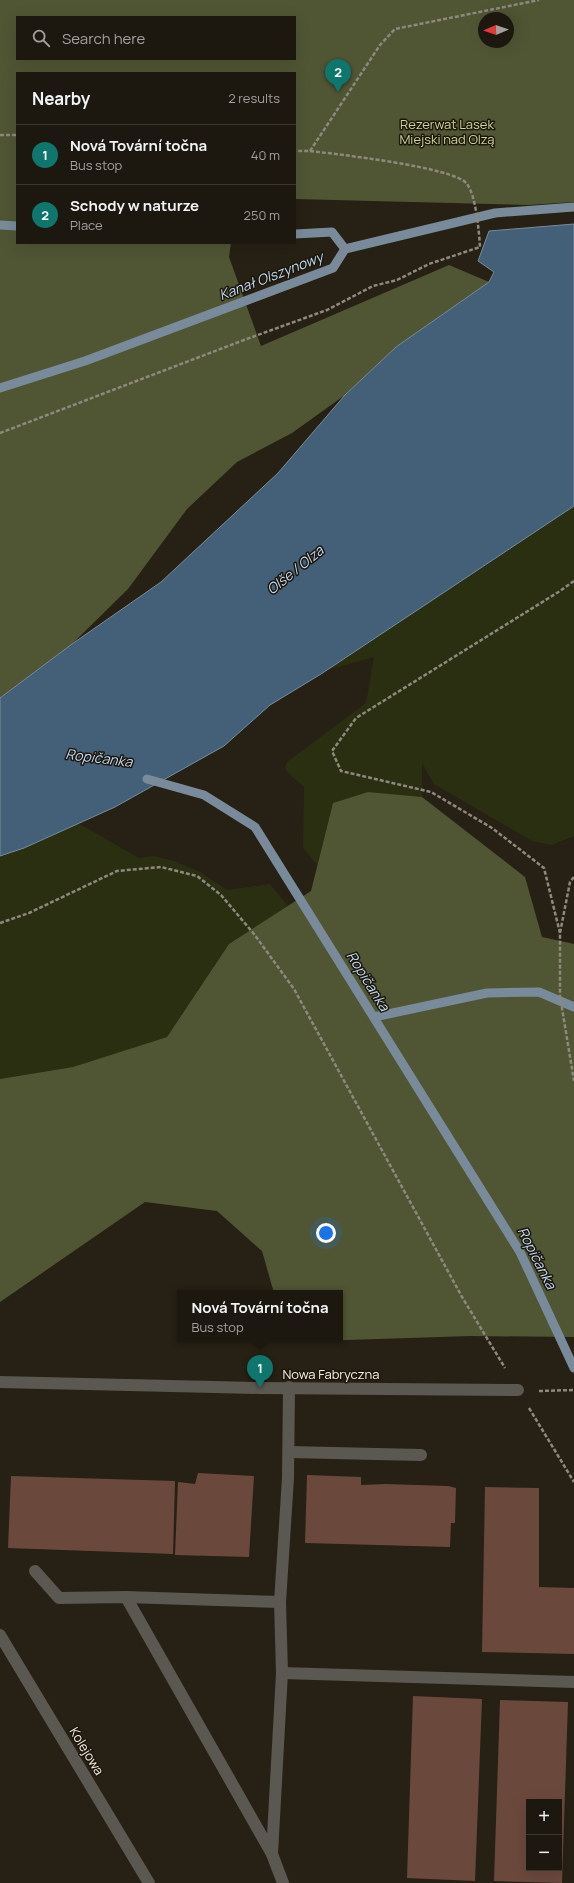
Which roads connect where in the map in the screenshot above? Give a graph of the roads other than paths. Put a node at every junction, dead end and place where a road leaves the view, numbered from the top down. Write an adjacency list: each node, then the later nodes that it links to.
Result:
1 (0, 1382): 2 (street, Nowa Fabryczna)
2 (289, 1388): 3 (street, Nowa Fabryczna); 4 (street)
3 (518, 1390)
4 (288, 1452): 5 (street); 8 (street)
5 (421, 1455)
6 (35, 1571): 7 (street)
7 (126, 1597): 8 (street); 12 (street)
8 (280, 1602): 10 (street)
9 (0, 1635): 13 (street, Kolejowa)
10 (282, 1673): 11 (street); 12 (street)
11 (574, 1682)
12 (272, 1854): 14 (street)
13 (149, 1883)
14 (283, 1883)

